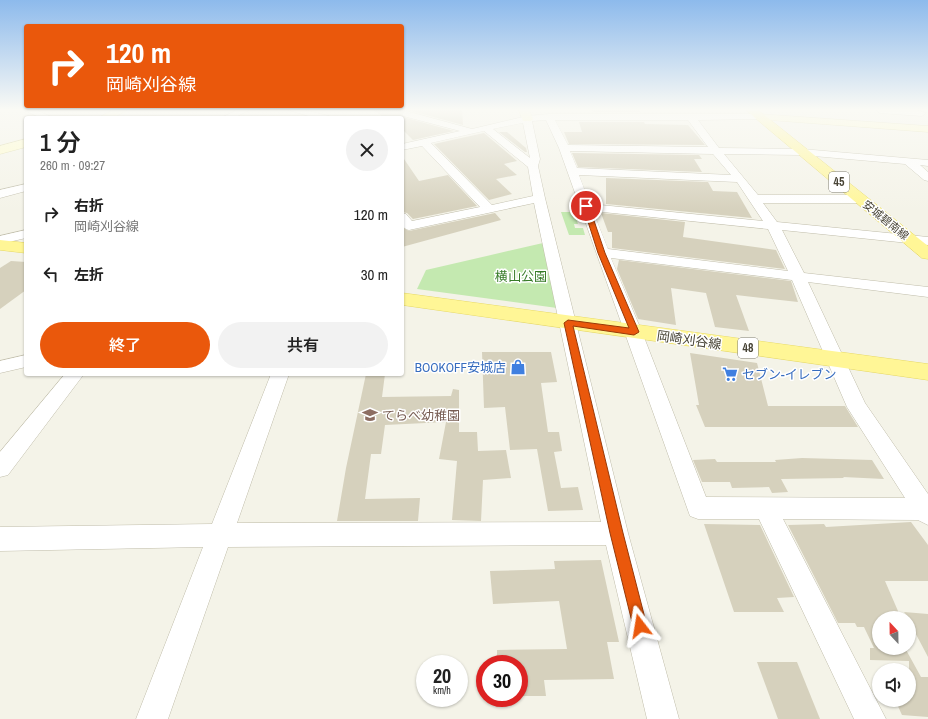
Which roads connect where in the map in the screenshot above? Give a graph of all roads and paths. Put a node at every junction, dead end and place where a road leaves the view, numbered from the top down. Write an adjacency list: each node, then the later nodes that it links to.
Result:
1 (24, 144): 11 (street)
2 (417, 144): 9 (street)
3 (426, 144): 26 (street)
4 (505, 144): 16 (street)
5 (531, 144): 16 (street)
6 (562, 144): 10 (street)
7 (711, 144): 12 (street)
8 (792, 144): 13 (main road, 安城碧南線 / 45)
9 (404, 147)
10 (564, 148): 12 (street); 17 (street)
11 (0, 150)
12 (716, 151): 13 (street); 19 (street)
13 (802, 152): 14 (street); 24 (main road, 安城碧南線 / 45)
14 (908, 161): 15 (street); 18 (street)
15 (928, 162)
16 (533, 166): 22 (street)
17 (572, 172): 19 (street); 25 (street)
18 (928, 178)
19 (740, 179): 23 (street)
20 (24, 188): 21 (street)
21 (0, 194)
22 (539, 198): 26 (street); 40 (street)
23 (755, 199): 24 (street); 28 (street)
24 (861, 199): 30 (main road, 安城碧南線 / 45)
25 (586, 206): 28 (street); 35 (street)
26 (488, 208): 27 (street)
27 (404, 220)
28 (773, 226): 30 (street); 37 (street)
29 (24, 234): 31 (street)
30 (910, 239): 32 (street); 36 (main road, 安城碧南線 / 45)
31 (0, 240)
32 (928, 241)
33 (0, 245): 34 (main road)
34 (24, 248)
35 (602, 253): 37 (street); 41 (street)
36 (928, 254)
37 (800, 278): 38 (street); 42 (street)
38 (928, 292)
39 (404, 299): 40 (main road, 岡崎刈谷線 / 48)
40 (568, 323): 41 (main road, 岡崎刈谷線 / 48); 51 (street)
41 (634, 332): 42 (main road, 岡崎刈谷線 / 48); 49 (street)
42 (836, 360): 45 (main road, 岡崎刈谷線 / 48); 50 (street)
43 (24, 361): 44 (street)
44 (0, 367)
45 (928, 372)
46 (73, 376): 48 (street)
47 (279, 376): 52 (street)
48 (0, 468)
49 (766, 509): 50 (street); 56 (street)
50 (927, 511)
51 (616, 533): 52 (street); 55 (street)
52 (220, 535): 53 (street); 54 (street)
53 (0, 539)
54 (152, 719)
55 (663, 719)
56 (870, 719)

